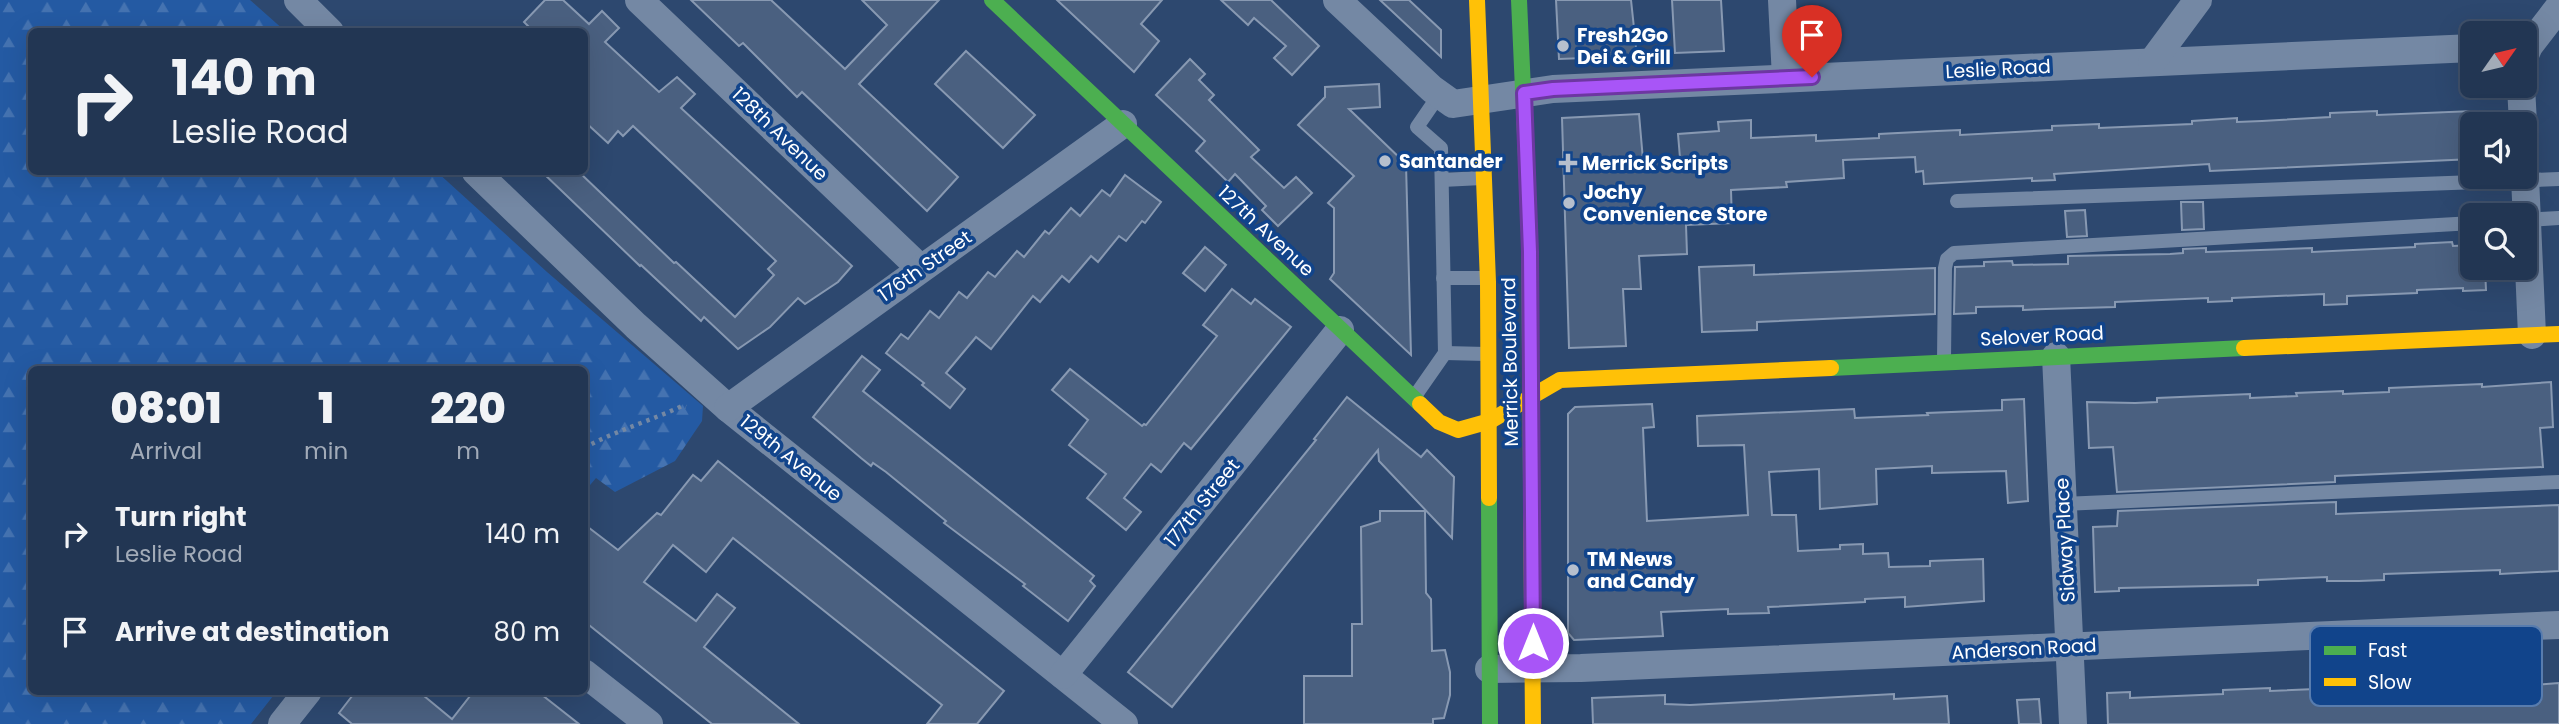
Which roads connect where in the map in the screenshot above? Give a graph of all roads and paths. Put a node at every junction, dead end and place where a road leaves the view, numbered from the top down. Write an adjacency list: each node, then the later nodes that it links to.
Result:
1 (298, 0): 10 (street)
2 (639, 0): 31 (street, 128th Avenue)
3 (992, 0): 20 (street, 127th Avenue)
4 (1337, 0): 18 (street)
5 (1477, 0): 19 (street, Merrick Boulevard)
6 (1519, 0): 17 (street, Merrick Boulevard)
7 (1782, 0): 16 (street)
8 (2198, 0): 15 (street)
9 (2559, 7): 11 (street)
10 (326, 28)
11 (2538, 35)
12 (2559, 45): 13 (street)
13 (2538, 48)
14 (2460, 49): 15 (street, Leslie Road)
15 (2152, 62): 16 (street, Leslie Road)
16 (1786, 78): 17 (street, Leslie Road)
17 (1524, 93): 19 (street, Leslie Road); 41 (street, Merrick Boulevard)
18 (1440, 95): 19 (street, Leslie Road); 25 (lane)
19 (1482, 100): 22 (street, Merrick Boulevard)
20 (1123, 124): 31 (street, 176th Street); 35 (street, 127th Avenue)
21 (479, 175): 44 (street, 129th Avenue)
22 (1485, 178): 25 (lane); 33 (street, Merrick Boulevard)
23 (2537, 179): 24 (lane)
24 (2559, 179)
25 (1442, 180): 32 (lane)
26 (2460, 182): 27 (lane)
27 (1957, 201)
28 (2559, 218): 29 (lane)
29 (2537, 219)
30 (2460, 224): 40 (lane)
31 (920, 268): 44 (street, 176th Street)
32 (1443, 278): 33 (lane); 37 (lane)
33 (1488, 278): 38 (street, Merrick Boulevard)
34 (2536, 280): 36 (street)
35 (1340, 330): 42 (street, 127th Avenue); 55 (street, 177th Street)
36 (2546, 335): 39 (street, Selover Road)
37 (1445, 353): 38 (lane); 42 (lane)
38 (1489, 354): 45 (street, Merrick Boulevard)
39 (2056, 356): 40 (street, Selover Road); 48 (street, Sidway Place)
40 (1944, 361): 41 (street, Selover Road)
41 (1532, 396): 45 (street, 127th Avenue); 54 (street, Merrick Boulevard)
42 (1414, 397): 45 (street, 127th Avenue)
43 (692, 408): 46 (path)
44 (728, 408): 55 (street, 129th Avenue)
45 (1490, 421): 53 (street, Merrick Boulevard)
46 (588, 446)
47 (2559, 482): 48 (lane)
48 (2063, 504): 52 (street, Sidway Place)
49 (2559, 625): 50 (street, Anderson Road)
50 (2537, 626)
51 (2310, 636): 52 (street, Anderson Road)
52 (2070, 647): 54 (street, Anderson Road); 63 (street, Sidway Place)
53 (1489, 669): 54 (street, Anderson Road); 61 (street, Merrick Boulevard)
54 (1533, 669): 62 (street, Merrick Boulevard)
55 (1063, 675): 60 (street, 129th Avenue)
56 (588, 676): 59 (street)
57 (305, 695): 58 (street)
58 (282, 724)
59 (648, 724)
60 (1124, 724)
61 (1490, 724)
62 (1534, 724)
63 (2073, 724)

